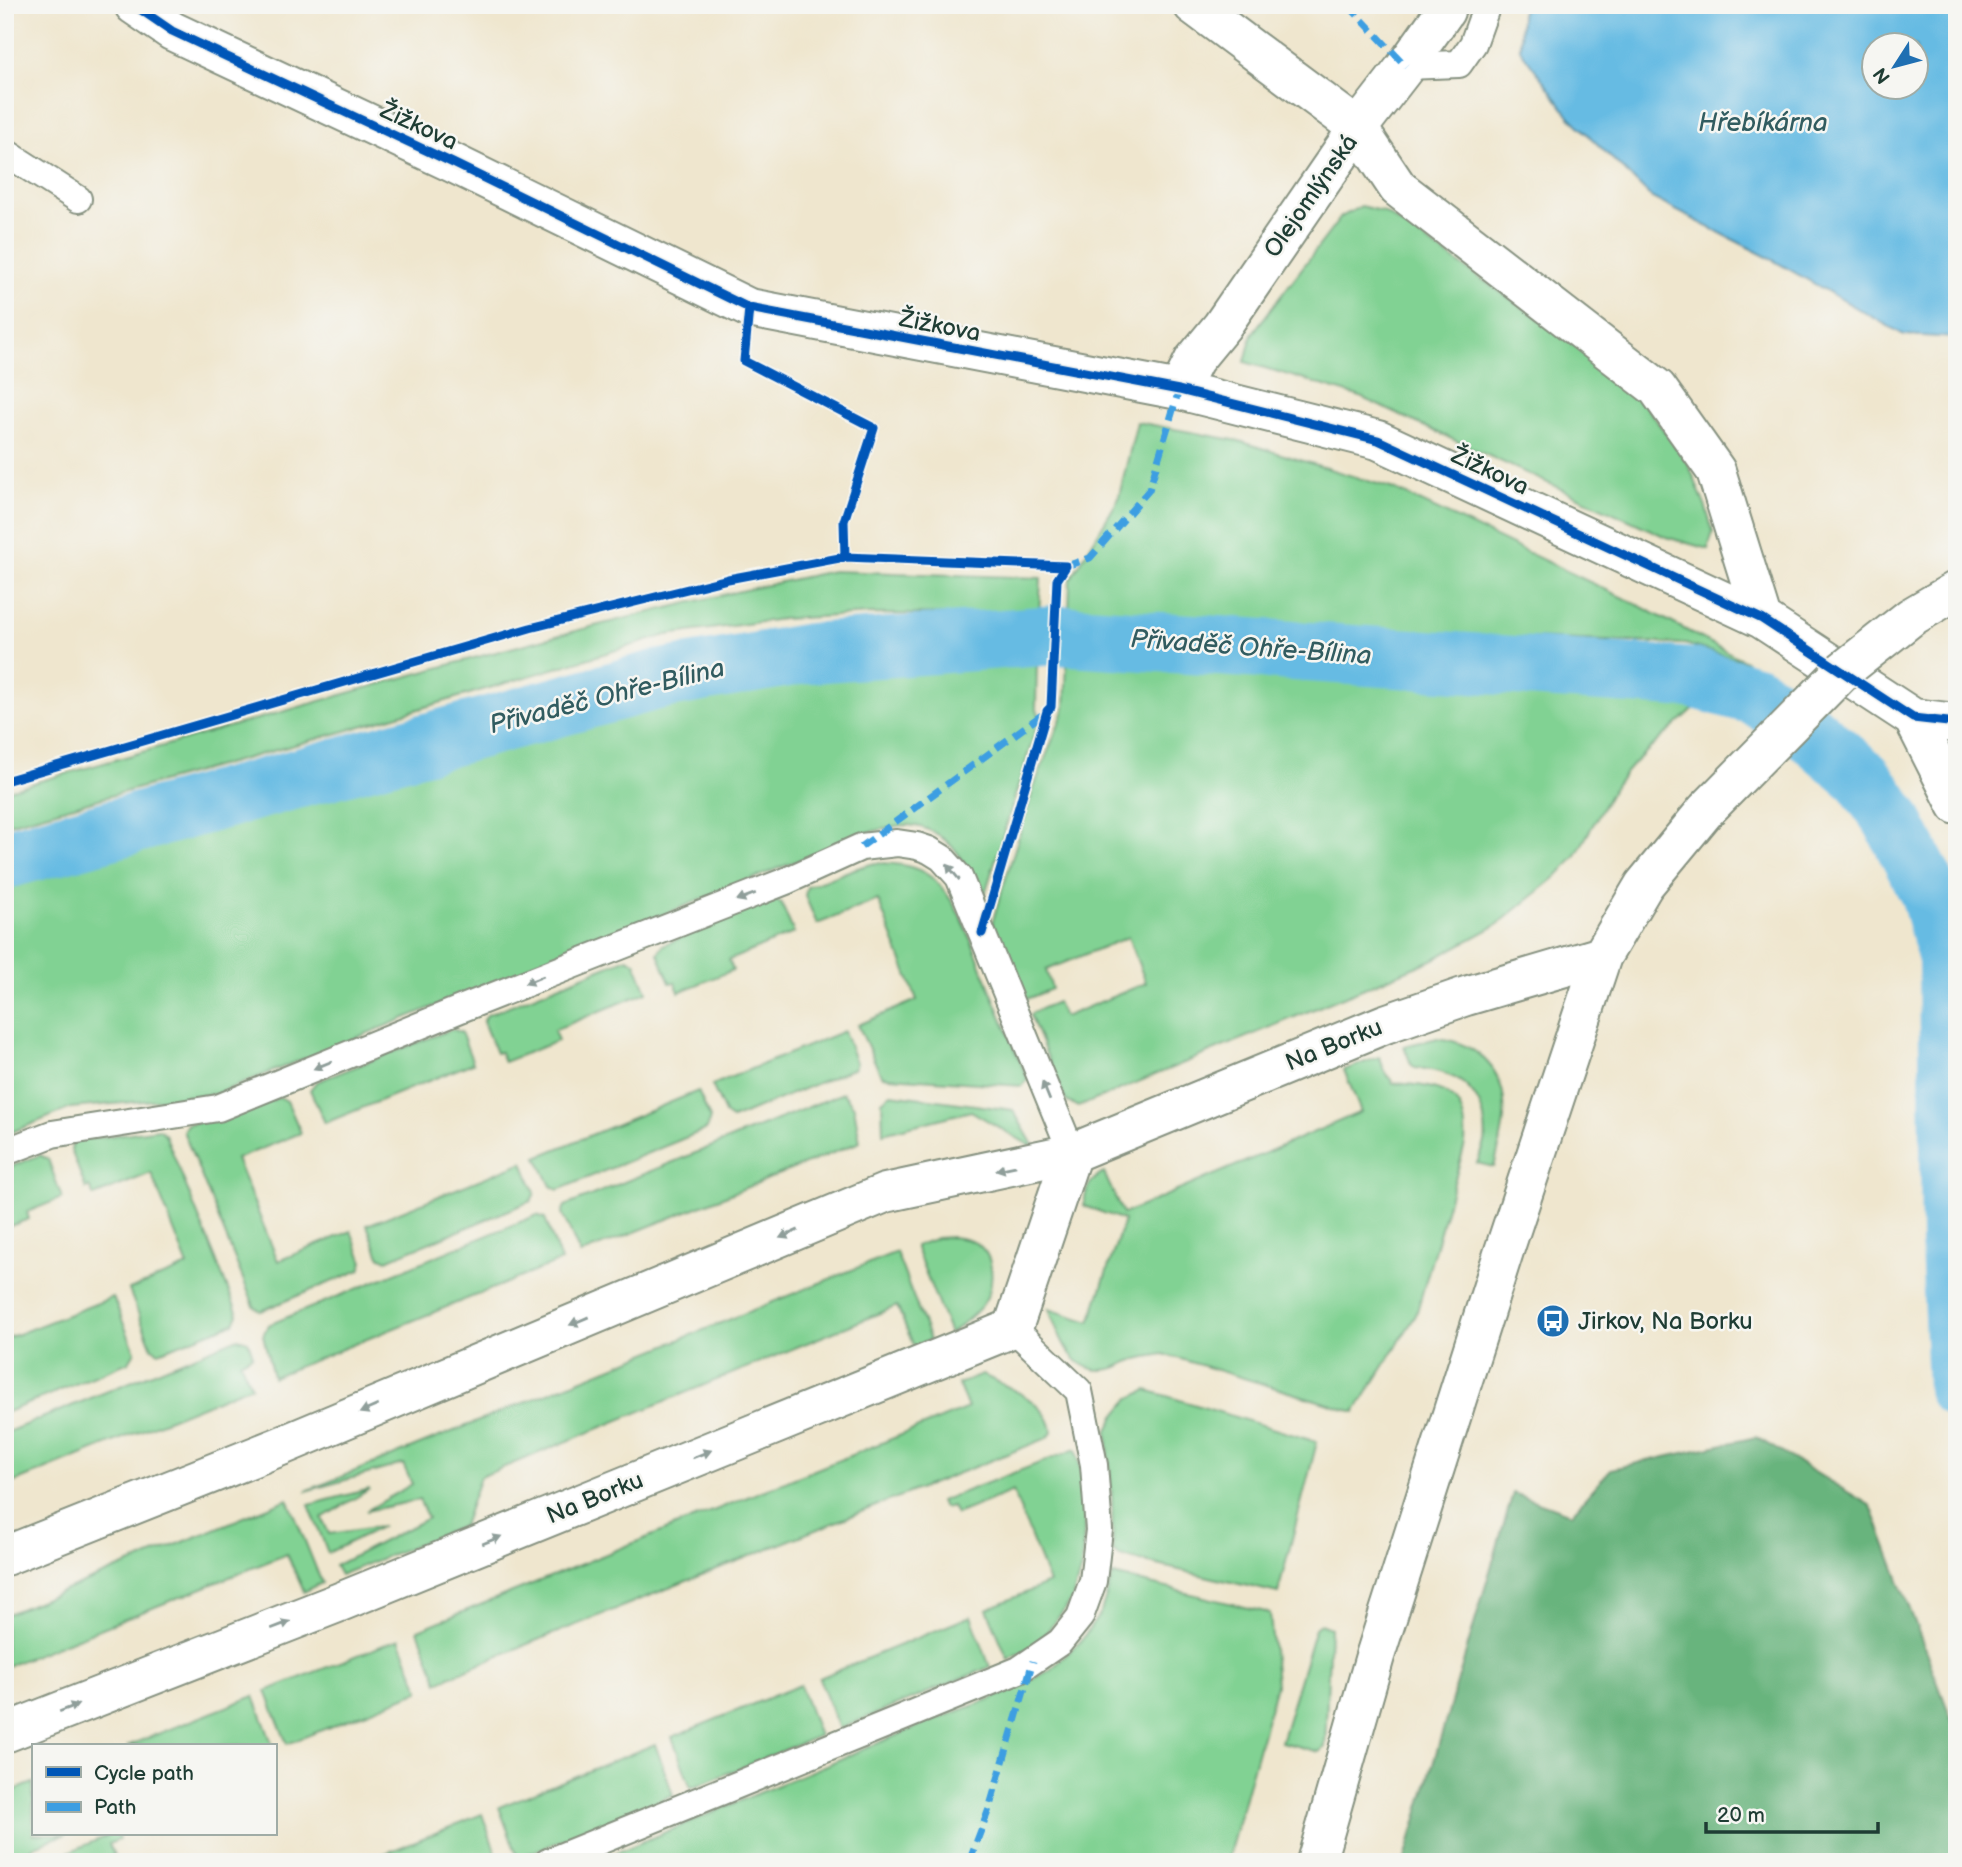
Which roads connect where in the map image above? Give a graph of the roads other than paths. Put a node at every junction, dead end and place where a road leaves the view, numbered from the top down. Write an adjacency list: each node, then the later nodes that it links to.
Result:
1 (134, 5): 9 (street, Žižkova)
2 (1193, 5): 6 (street)
3 (1447, 5): 5 (street, Olejomlýnská)
4 (1487, 5): 5 (lane)
5 (1406, 66): 6 (street, Olejomlýnská)
6 (1358, 128): 9 (street, Olejomlýnská); 11 (street)
7 (5, 152): 8 (lane)
8 (78, 199)
9 (1180, 390): 11 (street, Žižkova)
10 (1957, 590): 15 (street, bridge)
11 (1762, 619): 12 (street, Žižkova)
12 (1913, 718): 13 (street); 14 (street)
13 (1957, 723)
14 (1957, 805)
15 (1602, 956): 17 (street, Na Borku); 22 (street)
16 (5, 1152): 17 (lane, one-way to 16)
17 (1072, 1153): 18 (street); 19 (street, Na Borku, one-way to 19)
18 (1013, 1328): 20 (street, Na Borku, one-way to 18); 21 (lane)
19 (5, 1556)
20 (5, 1733)
21 (548, 1862)
22 (1316, 1862)

